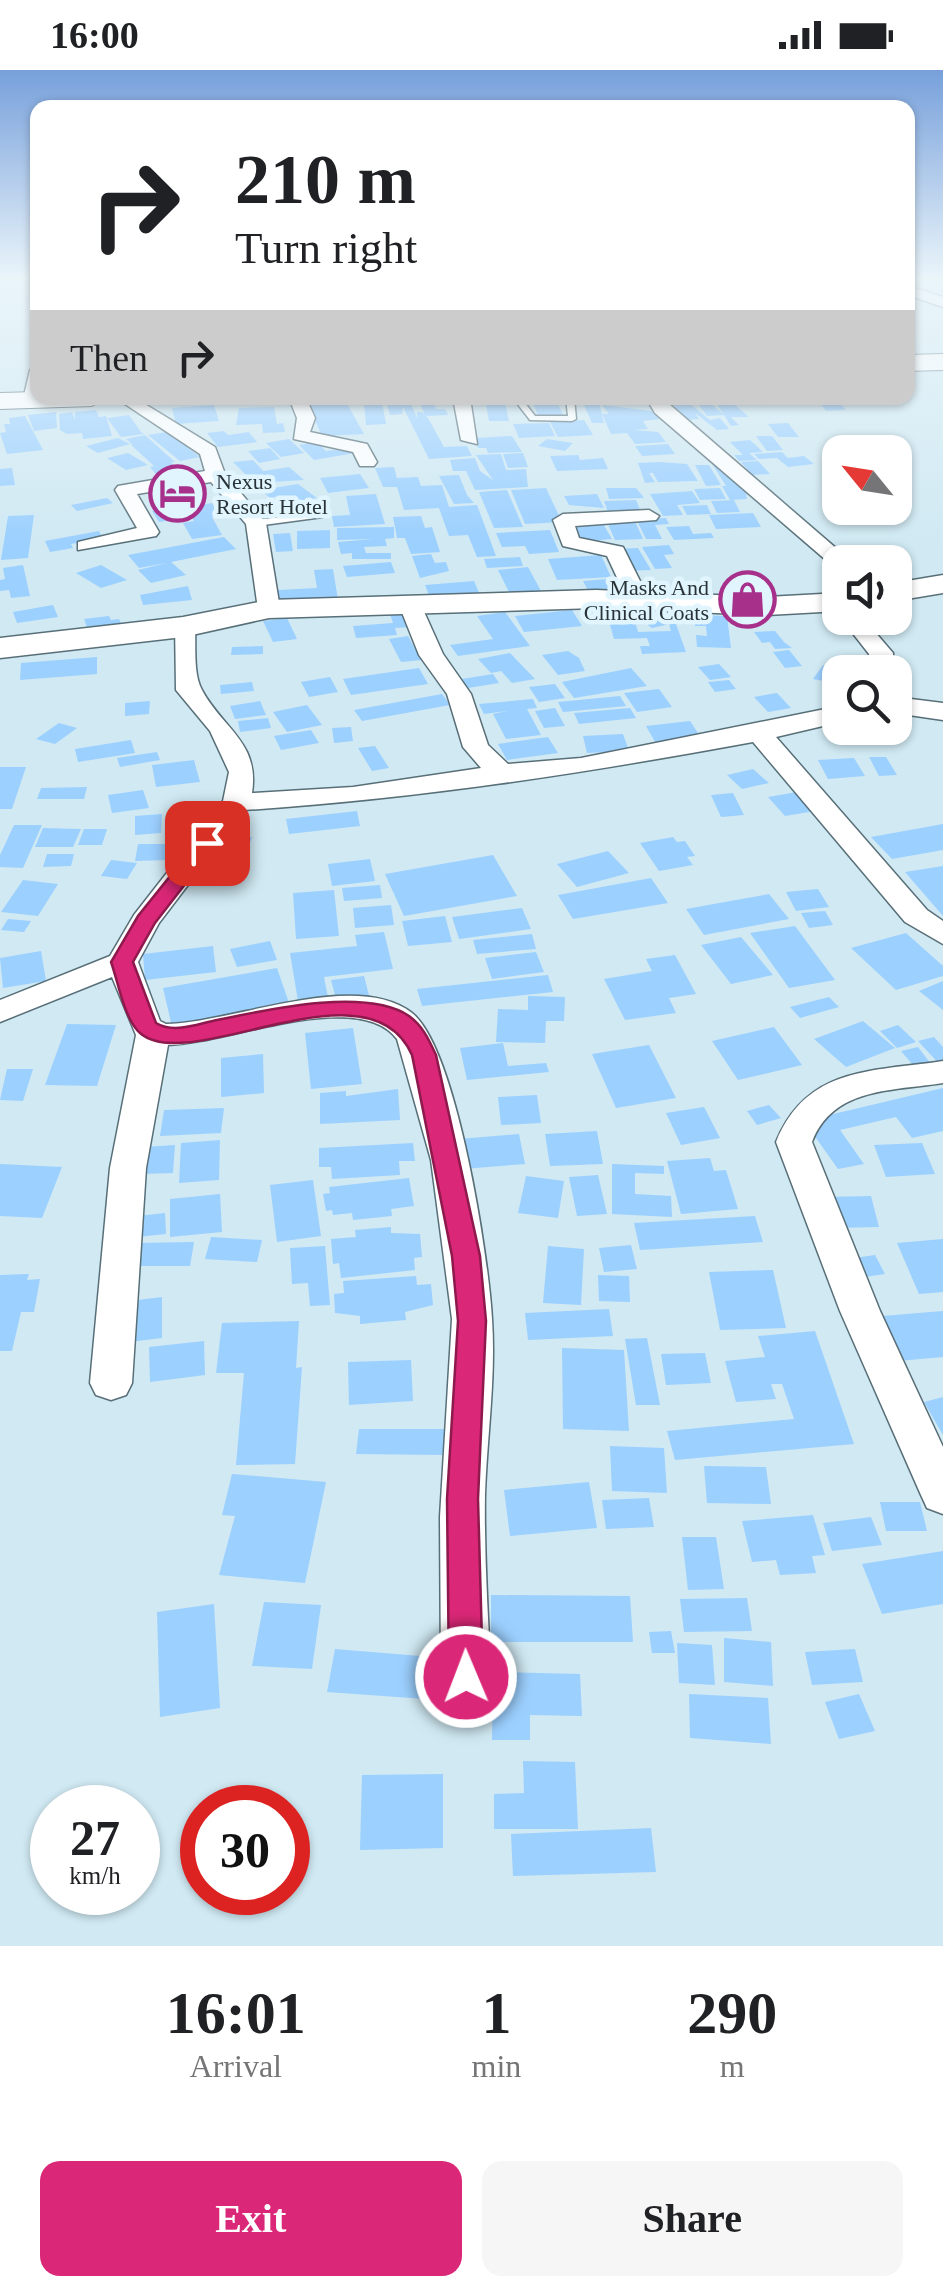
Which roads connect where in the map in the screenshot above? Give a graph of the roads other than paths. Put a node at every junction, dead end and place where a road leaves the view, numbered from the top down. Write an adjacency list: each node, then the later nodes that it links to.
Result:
1 (30, 394): 2 (street)
2 (28, 400): 3 (main road)
3 (0, 401)
4 (136, 405): 12 (street)
5 (300, 405): 11 (street)
6 (462, 405): 10 (street)
7 (523, 405): 8 (lane)
8 (571, 405)
9 (659, 405): 16 (street)
10 (470, 440)
11 (367, 462)
12 (216, 476): 15 (street); 17 (street)
13 (320, 515): 15 (lane)
14 (649, 516): 20 (street)
15 (256, 523): 23 (street)
16 (824, 545)
17 (85, 546)
18 (943, 584): 19 (street)
19 (912, 589)
20 (638, 599): 21 (street); 22 (street)
21 (822, 603)
22 (410, 606): 23 (street); 32 (street)
23 (269, 608): 24 (street)
24 (183, 627): 26 (street); 33 (street)
25 (866, 635): 27 (street)
26 (0, 648)
27 (881, 655)
28 (912, 706): 29 (street)
29 (943, 712)
30 (822, 718): 31 (street)
31 (759, 734): 32 (street); 34 (street)
32 (501, 773): 33 (street)
33 (237, 802): 35 (street)
34 (943, 935)
35 (122, 962): 36 (street); 37 (street)
36 (0, 1012)
37 (153, 1033): 39 (street); 41 (street)
38 (943, 1072): 40 (street)
39 (111, 1383)
40 (943, 1494)
41 (466, 1677)

